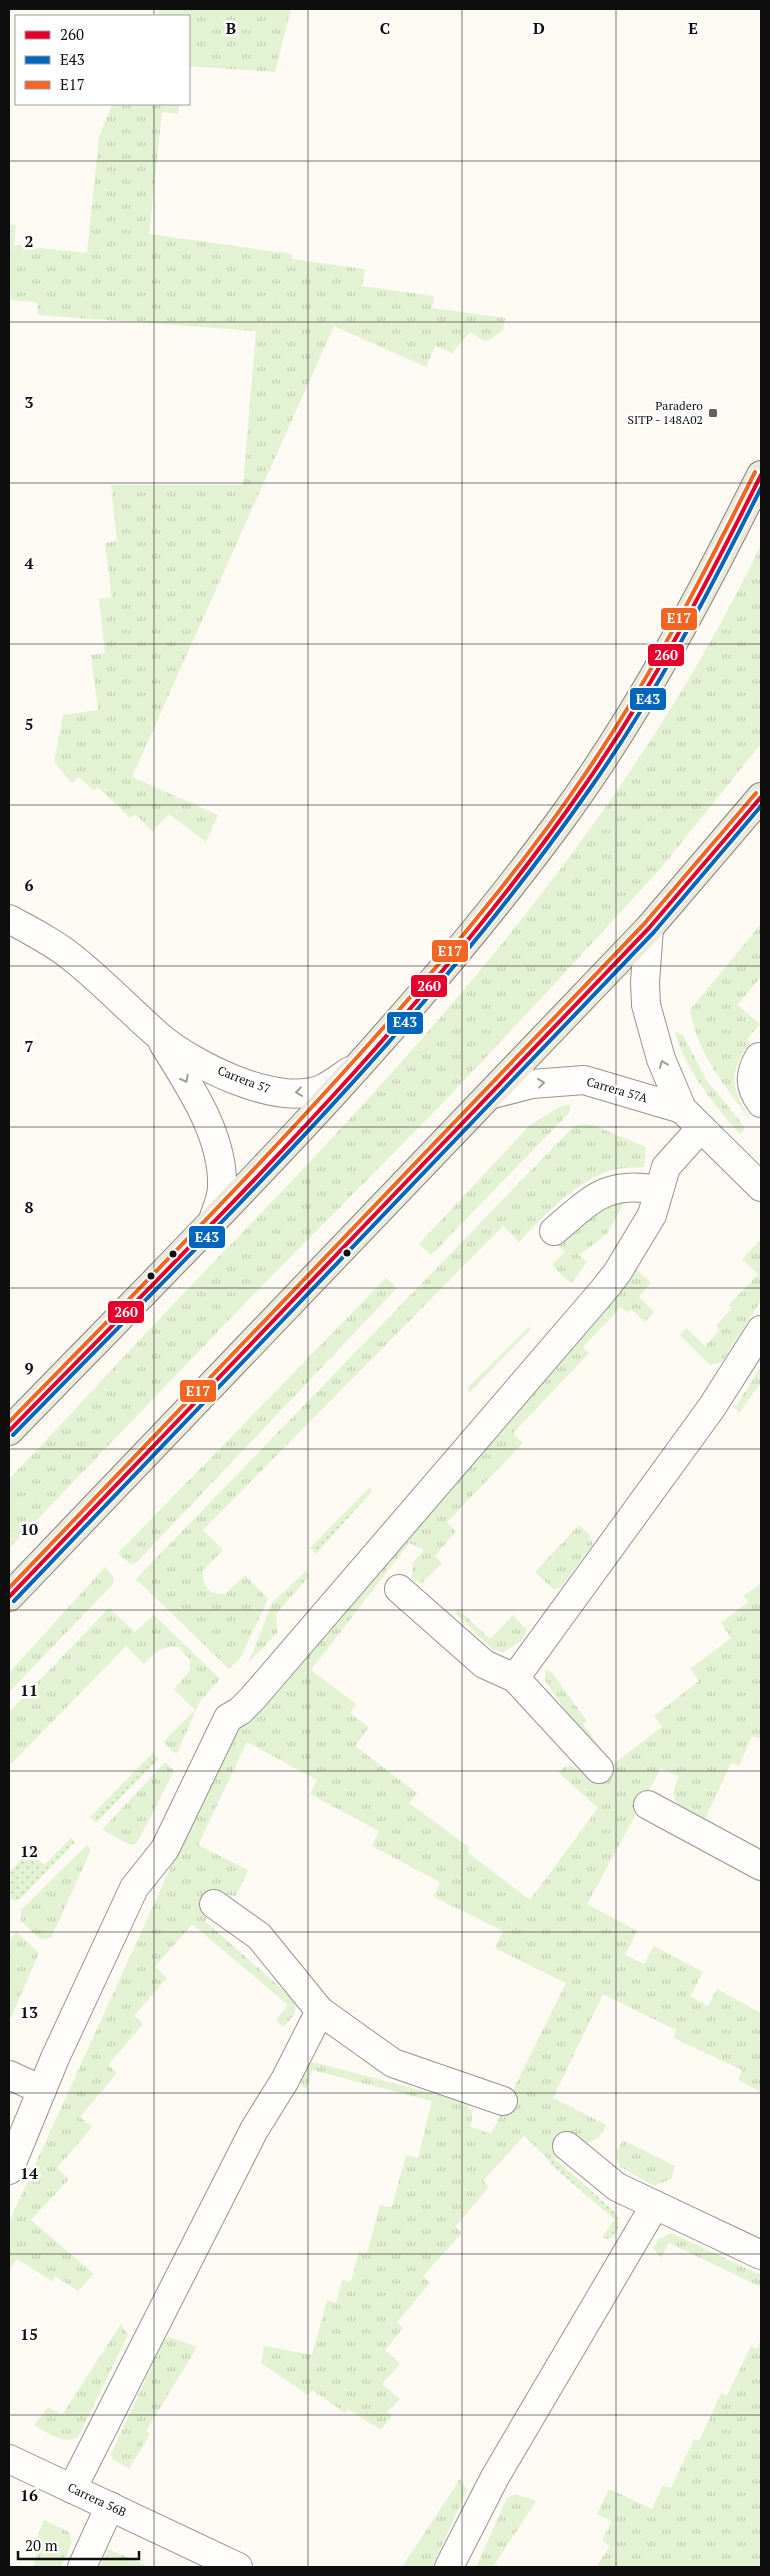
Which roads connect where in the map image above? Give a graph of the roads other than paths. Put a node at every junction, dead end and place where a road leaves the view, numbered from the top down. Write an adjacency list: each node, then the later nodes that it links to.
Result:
1 (761, 475): 7 (main road)
2 (761, 797): 4 (main road)
3 (9, 919): 5 (street, Carrera 57)
4 (649, 928): 8 (main road); 10 (street, Carrera 57A, one-way to 4)
5 (160, 1037): 7 (street, Carrera 57, one-way to 5); 14 (street, Carrera 57, one-way to 14)
6 (759, 1057): 9 (street)
7 (358, 1066): 14 (main road)
8 (493, 1094): 10 (street, Carrera 57A, one-way to 10); 19 (main road)
9 (761, 1103)
10 (682, 1109): 11 (street, Carrera 57A)
11 (701, 1128): 12 (street, Carrera 57A); 13 (street)
12 (761, 1187)
13 (659, 1190): 15 (street); 27 (street)
14 (213, 1220): 17 (main road)
15 (554, 1231)
16 (761, 1330): 20 (street)
17 (9, 1431)
18 (399, 1589): 20 (street)
19 (9, 1598)
20 (516, 1678): 21 (street)
21 (599, 1768)
22 (648, 1805): 23 (street)
23 (761, 1866)
24 (214, 1904): 25 (street)
25 (320, 2011): 28 (street); 34 (street)
26 (9, 2075): 27 (street)
27 (42, 2090): 30 (street)
28 (503, 2100)
29 (567, 2146): 31 (street)
30 (9, 2170)
31 (655, 2206): 32 (street); 38 (street)
32 (761, 2255)
33 (9, 2459): 34 (street, Carrera 56B)
34 (72, 2489): 35 (street, Carrera 56B)
35 (110, 2506): 36 (street); 37 (street, Carrera 56B)
36 (82, 2567)
37 (238, 2567)
38 (449, 2567)

